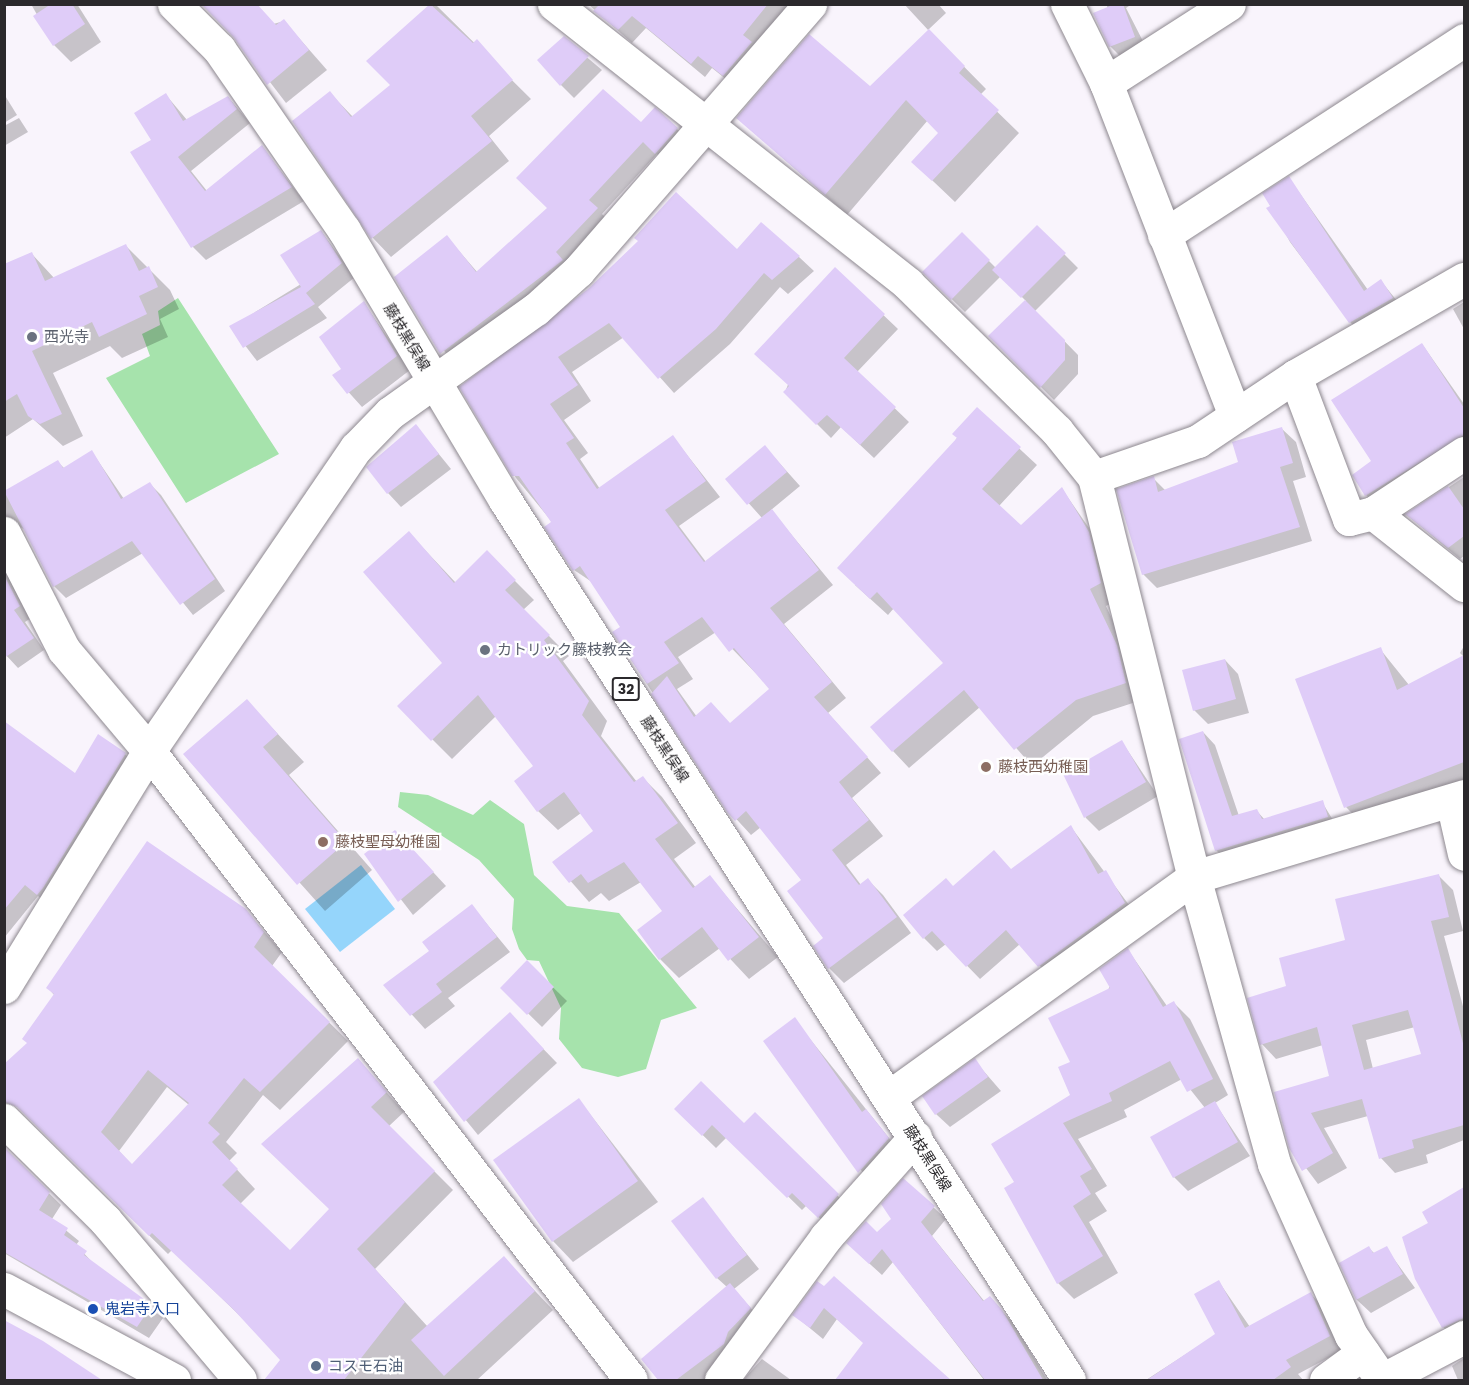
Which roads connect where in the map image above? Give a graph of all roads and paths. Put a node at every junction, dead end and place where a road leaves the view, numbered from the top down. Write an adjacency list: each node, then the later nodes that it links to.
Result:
1 (174, 4): 12 (street, 藤枝黒俣線 / 32)
2 (554, 4): 8 (street)
3 (810, 4): 8 (street)
4 (1067, 4): 7 (street)
5 (1229, 4): 7 (street)
6 (1464, 40): 9 (street)
7 (1106, 83): 9 (street)
8 (705, 124): 12 (street); 15 (street)
9 (1164, 235): 13 (street)
10 (1464, 279): 11 (street)
11 (1295, 376): 13 (street); 16 (street)
12 (432, 379): 19 (street); 24 (street, 藤枝黒俣線 / 32)
13 (1235, 416): 15 (street)
14 (1464, 453): 16 (street)
15 (1094, 477): 22 (street)
16 (1373, 513): 18 (street)
17 (4, 533): 19 (street)
18 (1464, 585)
19 (150, 751): 23 (street); 32 (street)
20 (1458, 798): 21 (street); 22 (street)
21 (1464, 854)
22 (1194, 878): 24 (street); 29 (street)
23 (4, 987)
24 (889, 1097): 26 (street, 藤枝黒俣線 / 32)
25 (4, 1120): 31 (street)
26 (915, 1137): 33 (street); 34 (street, 藤枝黒俣線 / 32)
27 (4, 1289): 30 (street)
28 (1464, 1337): 36 (street)
29 (1363, 1353): 35 (street); 36 (street)
30 (174, 1380)
31 (240, 1380)
32 (631, 1380)
33 (721, 1380)
34 (1069, 1380)
35 (1326, 1380)
36 (1382, 1380)

